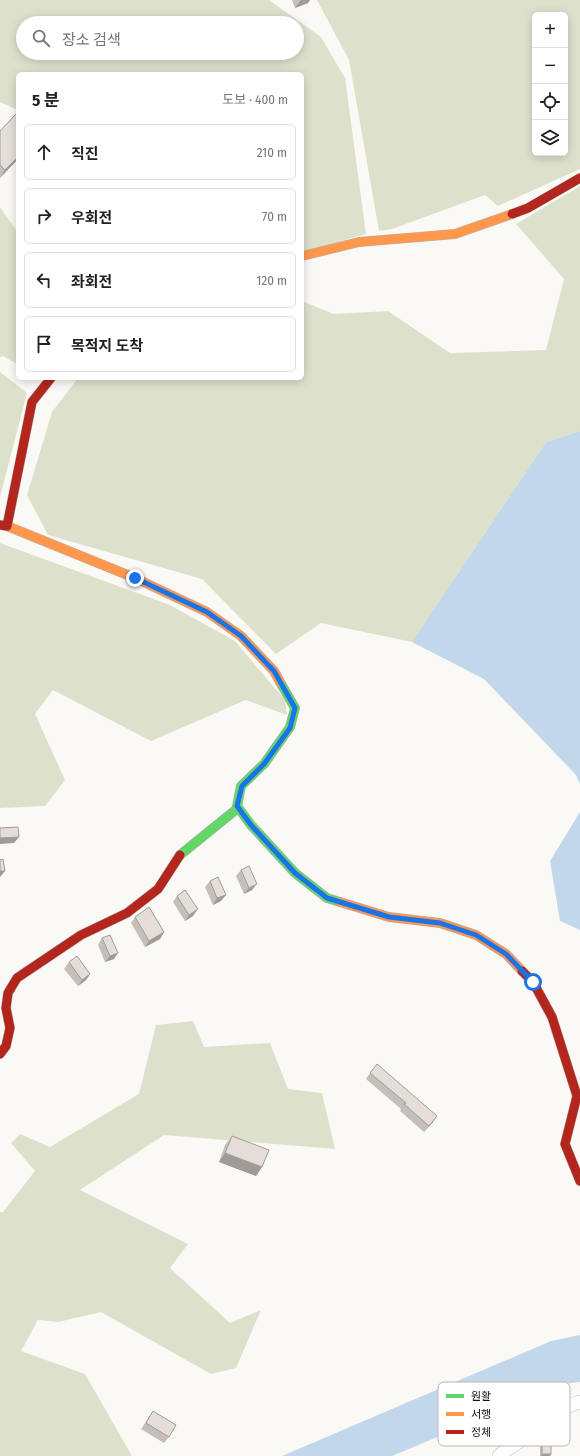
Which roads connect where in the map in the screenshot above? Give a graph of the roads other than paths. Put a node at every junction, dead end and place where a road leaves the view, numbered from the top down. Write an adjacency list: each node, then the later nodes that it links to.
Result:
1 (580, 178): 2 (street)
2 (304, 256)
3 (49, 380): 4 (street)
4 (4, 525): 5 (street)
5 (238, 808): 6 (street); 7 (street)
6 (0, 1054)
7 (580, 1181)
8 (580, 1402): 9 (street)
9 (570, 1407)
10 (512, 1446): 11 (street)
11 (499, 1456)

